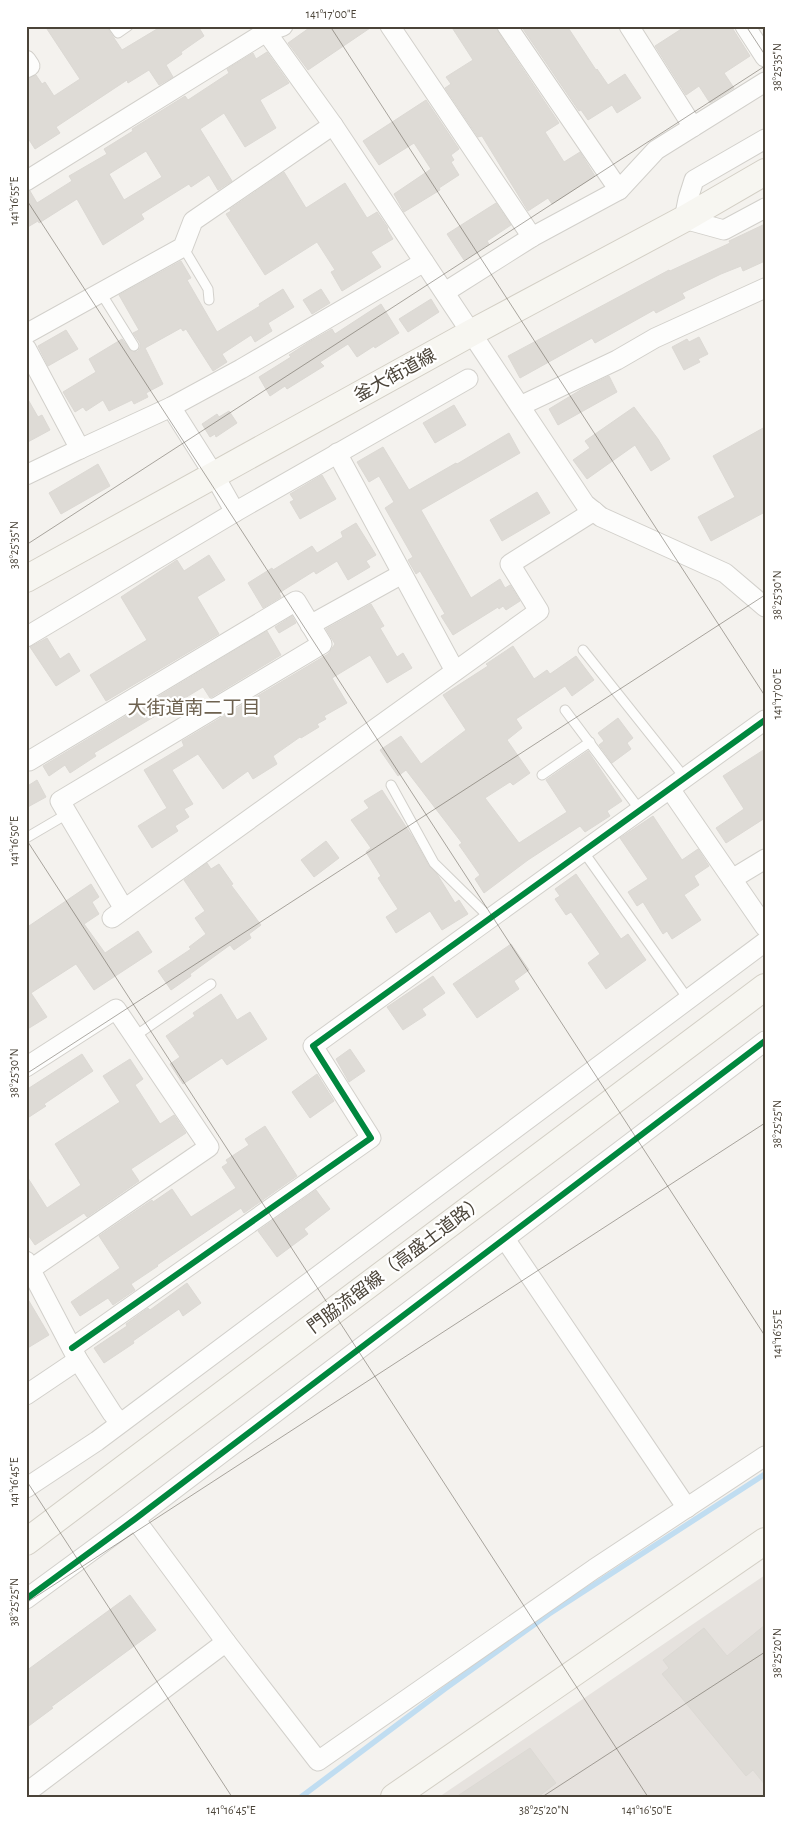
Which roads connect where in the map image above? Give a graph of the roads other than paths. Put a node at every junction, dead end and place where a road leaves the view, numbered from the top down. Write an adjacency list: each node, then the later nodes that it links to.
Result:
1 (113, 26): 2 (lane)
2 (128, 26)
3 (390, 26): 20 (street)
4 (507, 26): 17 (street)
5 (629, 26): 13 (street)
6 (745, 26): 8 (street)
7 (270, 28): 12 (street); 16 (street)
8 (765, 57)
9 (26, 60): 10 (street)
10 (26, 68)
11 (765, 82): 13 (street)
12 (333, 125): 21 (street); 22 (street)
13 (693, 127): 17 (street)
14 (765, 139): 19 (street)
15 (765, 172): 19 (street, 釜大街道線)
16 (26, 181)
17 (619, 190): 20 (street)
18 (765, 208): 19 (street)
19 (684, 220): 27 (street, 釜大街道線)
20 (532, 237): 24 (street)
21 (183, 247): 25 (street); 26 (lane)
22 (424, 262): 24 (street); 32 (street)
23 (765, 288): 33 (street)
24 (445, 292): 27 (street)
25 (101, 293): 28 (street); 29 (lane)
26 (209, 300)
27 (471, 333): 33 (street); 37 (street, 釜大街道線)
28 (26, 334)
29 (134, 346)
30 (26, 348): 34 (street)
31 (468, 379): 35 (street)
32 (171, 406): 34 (street); 37 (street)
33 (520, 406): 38 (street)
34 (80, 449): 36 (street)
35 (337, 453): 39 (street); 40 (street)
36 (26, 475)
37 (214, 475): 39 (street); 41 (street, 釜大街道線)
38 (594, 511): 42 (street); 46 (street)
39 (235, 512): 44 (street)
40 (402, 574): 43 (street); 46 (street)
41 (26, 579)
42 (765, 607)
43 (310, 626): 50 (street); 56 (street)
44 (26, 637)
45 (584, 650): 52 (lane)
46 (455, 671): 56 (street)
47 (565, 710): 49 (lane)
48 (765, 720): 52 (street)
49 (590, 742): 51 (lane); 55 (lane)
50 (29, 761)
51 (542, 775)
52 (685, 778): 54 (street)
53 (391, 785): 61 (lane)
54 (670, 789): 55 (street); 60 (street)
55 (640, 810): 58 (street)
56 (67, 814): 57 (lane)
57 (26, 838)
58 (583, 851): 61 (street); 66 (lane)
59 (765, 859): 60 (street)
60 (732, 879): 62 (street)
61 (490, 918): 72 (street)
62 (765, 927)
63 (765, 942): 66 (street)
64 (211, 984): 67 (lane)
65 (765, 987): 80 (street, 門脇流留線（高盛土道路）)
66 (688, 999): 74 (street)
67 (135, 1036): 69 (street); 71 (street)
68 (765, 1042): 70 (street)
69 (26, 1067)
70 (505, 1239): 77 (street); 78 (street)
71 (28, 1265): 72 (street)
72 (75, 1354): 73 (street); 74 (street)
73 (26, 1395)
74 (120, 1423): 76 (street)
75 (765, 1456): 77 (street)
76 (26, 1488)
77 (687, 1508): 82 (street)
78 (135, 1519): 81 (street); 82 (street)
79 (765, 1541): 84 (street)
80 (26, 1542)
81 (26, 1599)
82 (226, 1642): 83 (street)
83 (26, 1793)
84 (394, 1797)

